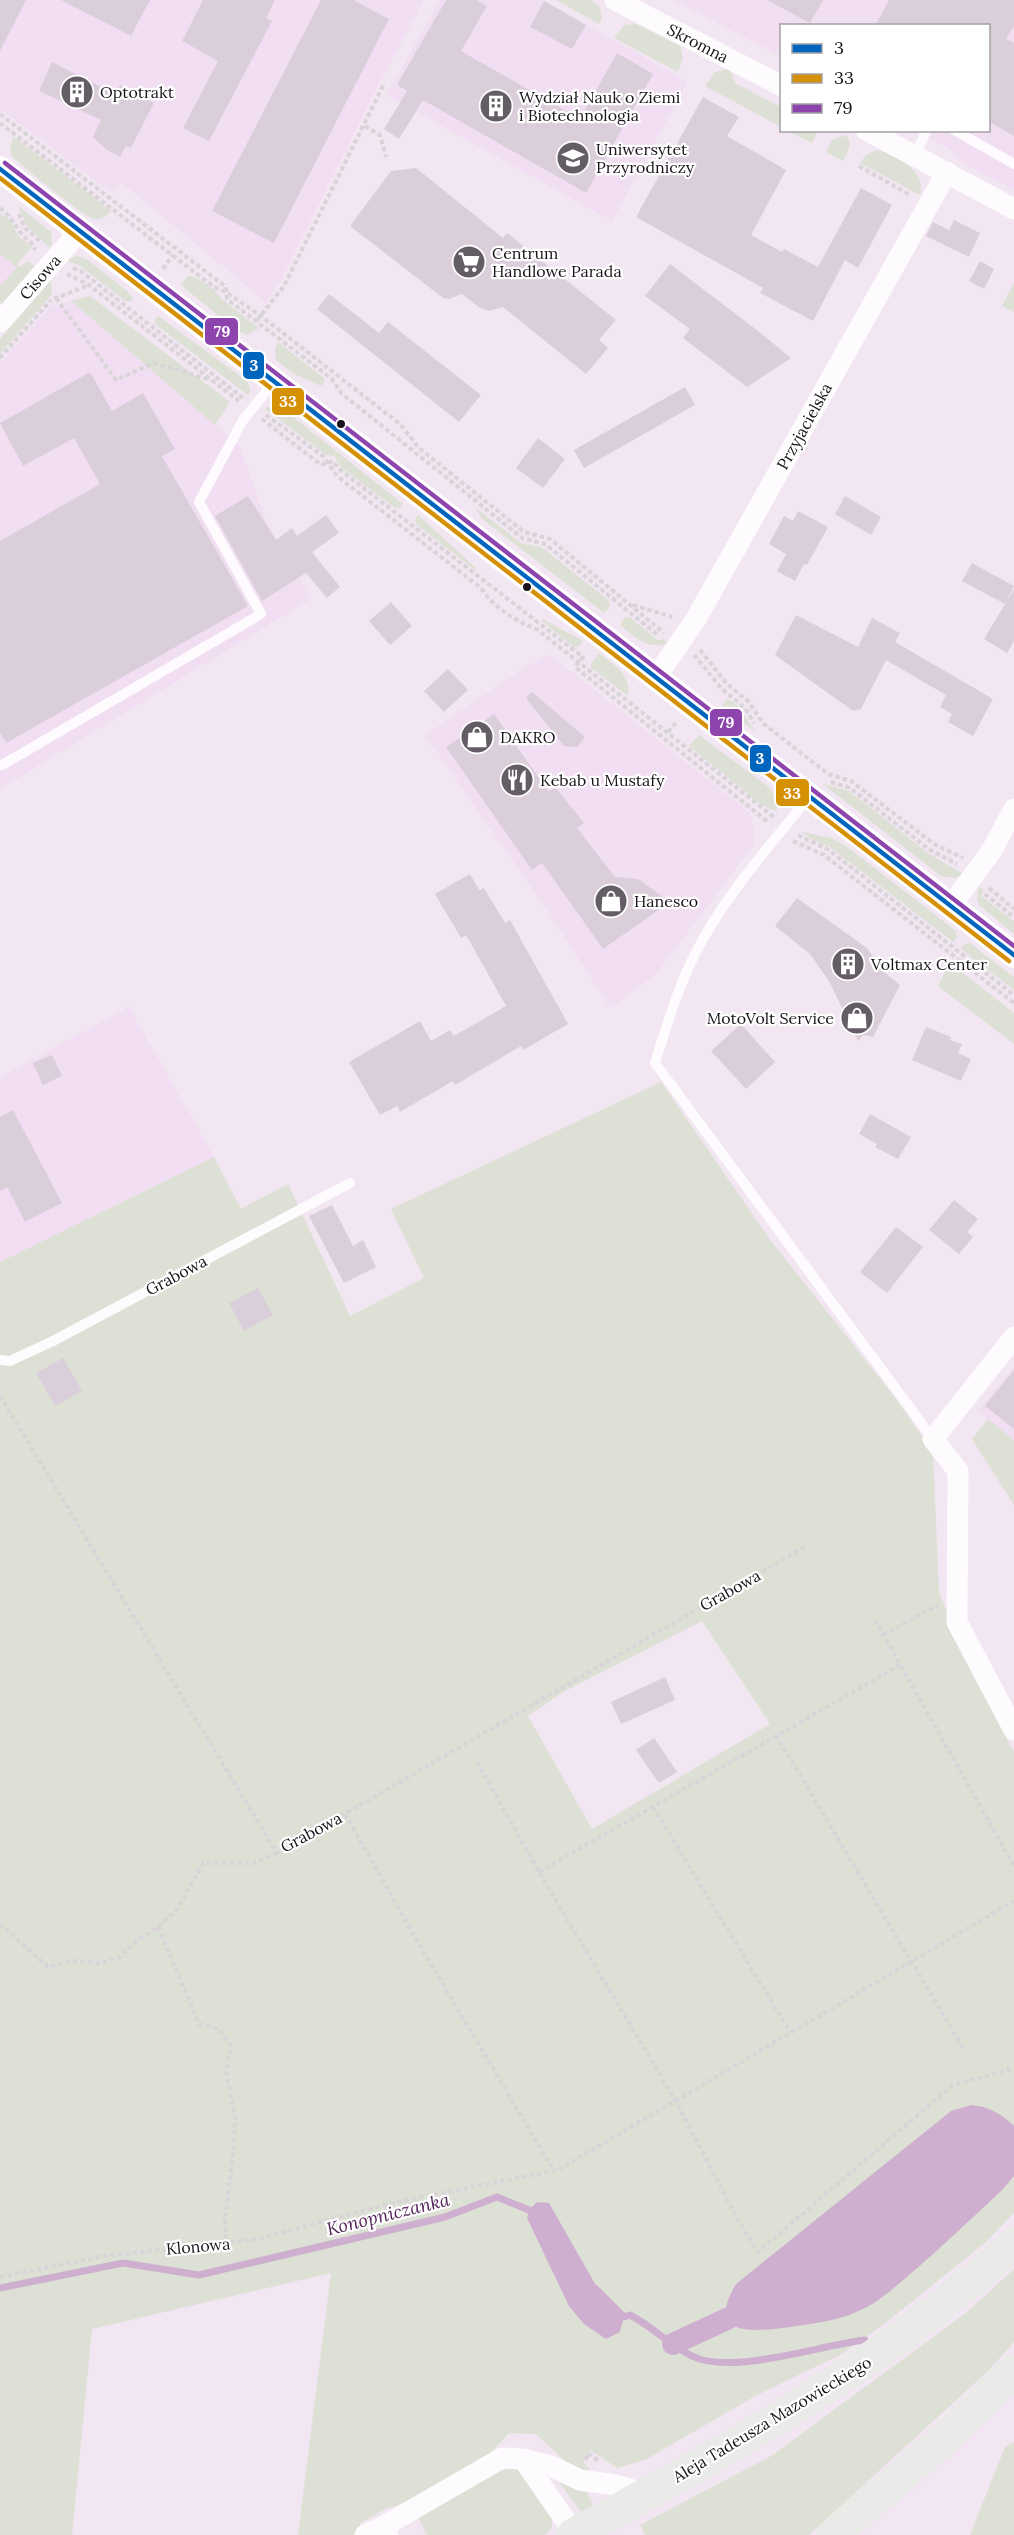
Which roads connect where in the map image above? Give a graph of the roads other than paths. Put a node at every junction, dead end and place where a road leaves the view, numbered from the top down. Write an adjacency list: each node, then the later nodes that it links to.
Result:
1 (615, 0): 2 (street, Skromna)
2 (780, 85)
3 (870, 132): 6 (street)
4 (926, 132): 6 (lane)
5 (958, 132): 7 (lane)
6 (915, 155): 9 (street)
7 (1014, 164)
8 (0, 169): 11 (street)
9 (947, 172): 10 (street); 14 (street, Przyjacielska)
10 (1014, 209)
11 (80, 231): 12 (street, Cisowa); 13 (street)
12 (0, 322)
13 (274, 381): 14 (street); 15 (lane)
14 (656, 677): 16 (street)
15 (2, 765)
16 (817, 788): 18 (street); 23 (lane)
17 (1014, 809): 18 (street)
18 (951, 906): 19 (street)
19 (1014, 955)
20 (350, 1183): 22 (lane, Grabowa)
21 (1014, 1337): 23 (street)
22 (0, 1360)
23 (933, 1439): 24 (street)
24 (1014, 1730)
25 (1014, 2242): 28 (main road, Aleja Tadeusza Mazowieckiego)
26 (1014, 2370): 32 (main road)
27 (523, 2459): 28 (street); 29 (street); 31 (street)
28 (647, 2494): 31 (main road, Aleja Tadeusza Mazowieckiego)
29 (386, 2530): 30 (street)
30 (365, 2535)
31 (575, 2535)
32 (833, 2535)

